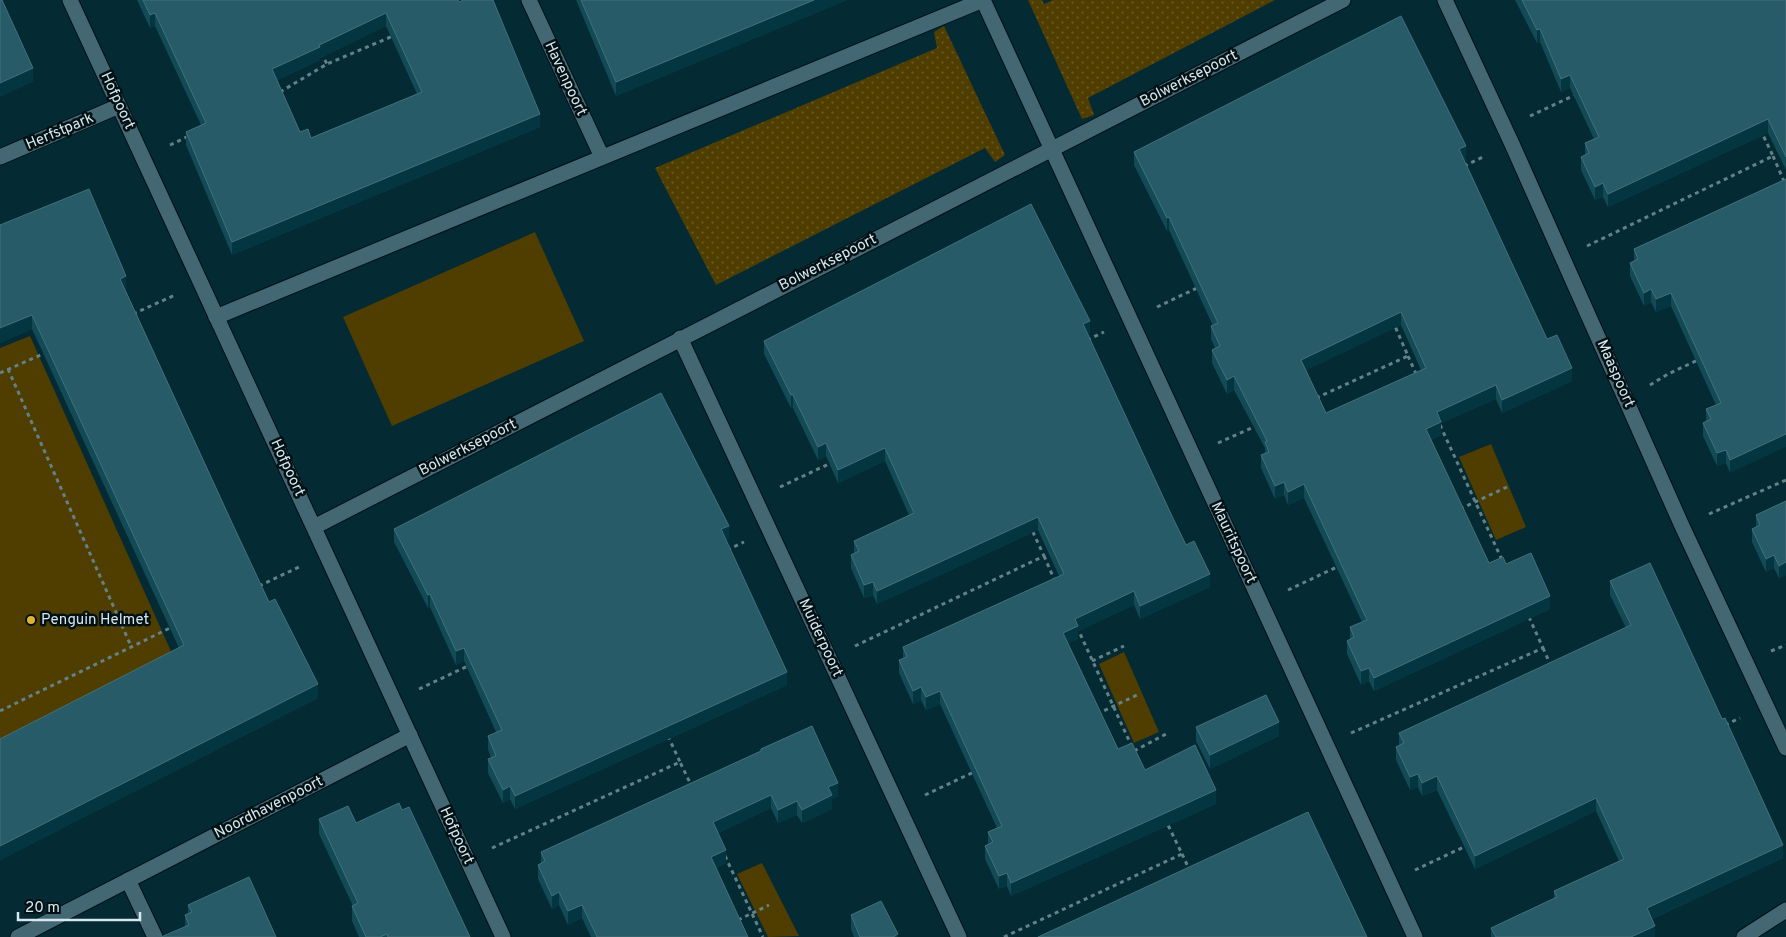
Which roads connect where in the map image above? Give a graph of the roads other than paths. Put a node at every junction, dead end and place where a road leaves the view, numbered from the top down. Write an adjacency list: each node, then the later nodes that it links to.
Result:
1 (70, 0): 6 (street, Hofpoort)
2 (529, 0): 9 (street, Havenpoort)
3 (983, 0): 7 (street, Mauritspoort); 9 (street)
4 (1343, 0): 7 (street, Bolwerksepoort)
5 (1445, 0): 14 (street, Maaspoort)
6 (119, 106): 8 (street, Herfstpark); 10 (street, Hofpoort)
7 (1051, 149): 11 (street, Bolwerksepoort); 21 (street, Mauritspoort)
8 (0, 157)
9 (602, 157): 10 (street)
10 (216, 317): 12 (street, Hofpoort)
11 (680, 338): 12 (street, Bolwerksepoort); 20 (street, Muiderpoort)
12 (314, 527): 13 (street, Hofpoort)
13 (410, 736): 15 (street, Noordhavenpoort); 19 (street, Hofpoort)
14 (1786, 748)
15 (128, 880): 17 (street, Noordhavenpoort); 18 (street)
16 (1786, 910): 22 (street)
17 (18, 937)
18 (155, 937)
19 (503, 937)
20 (959, 937)
21 (1415, 937)
22 (1744, 937)

